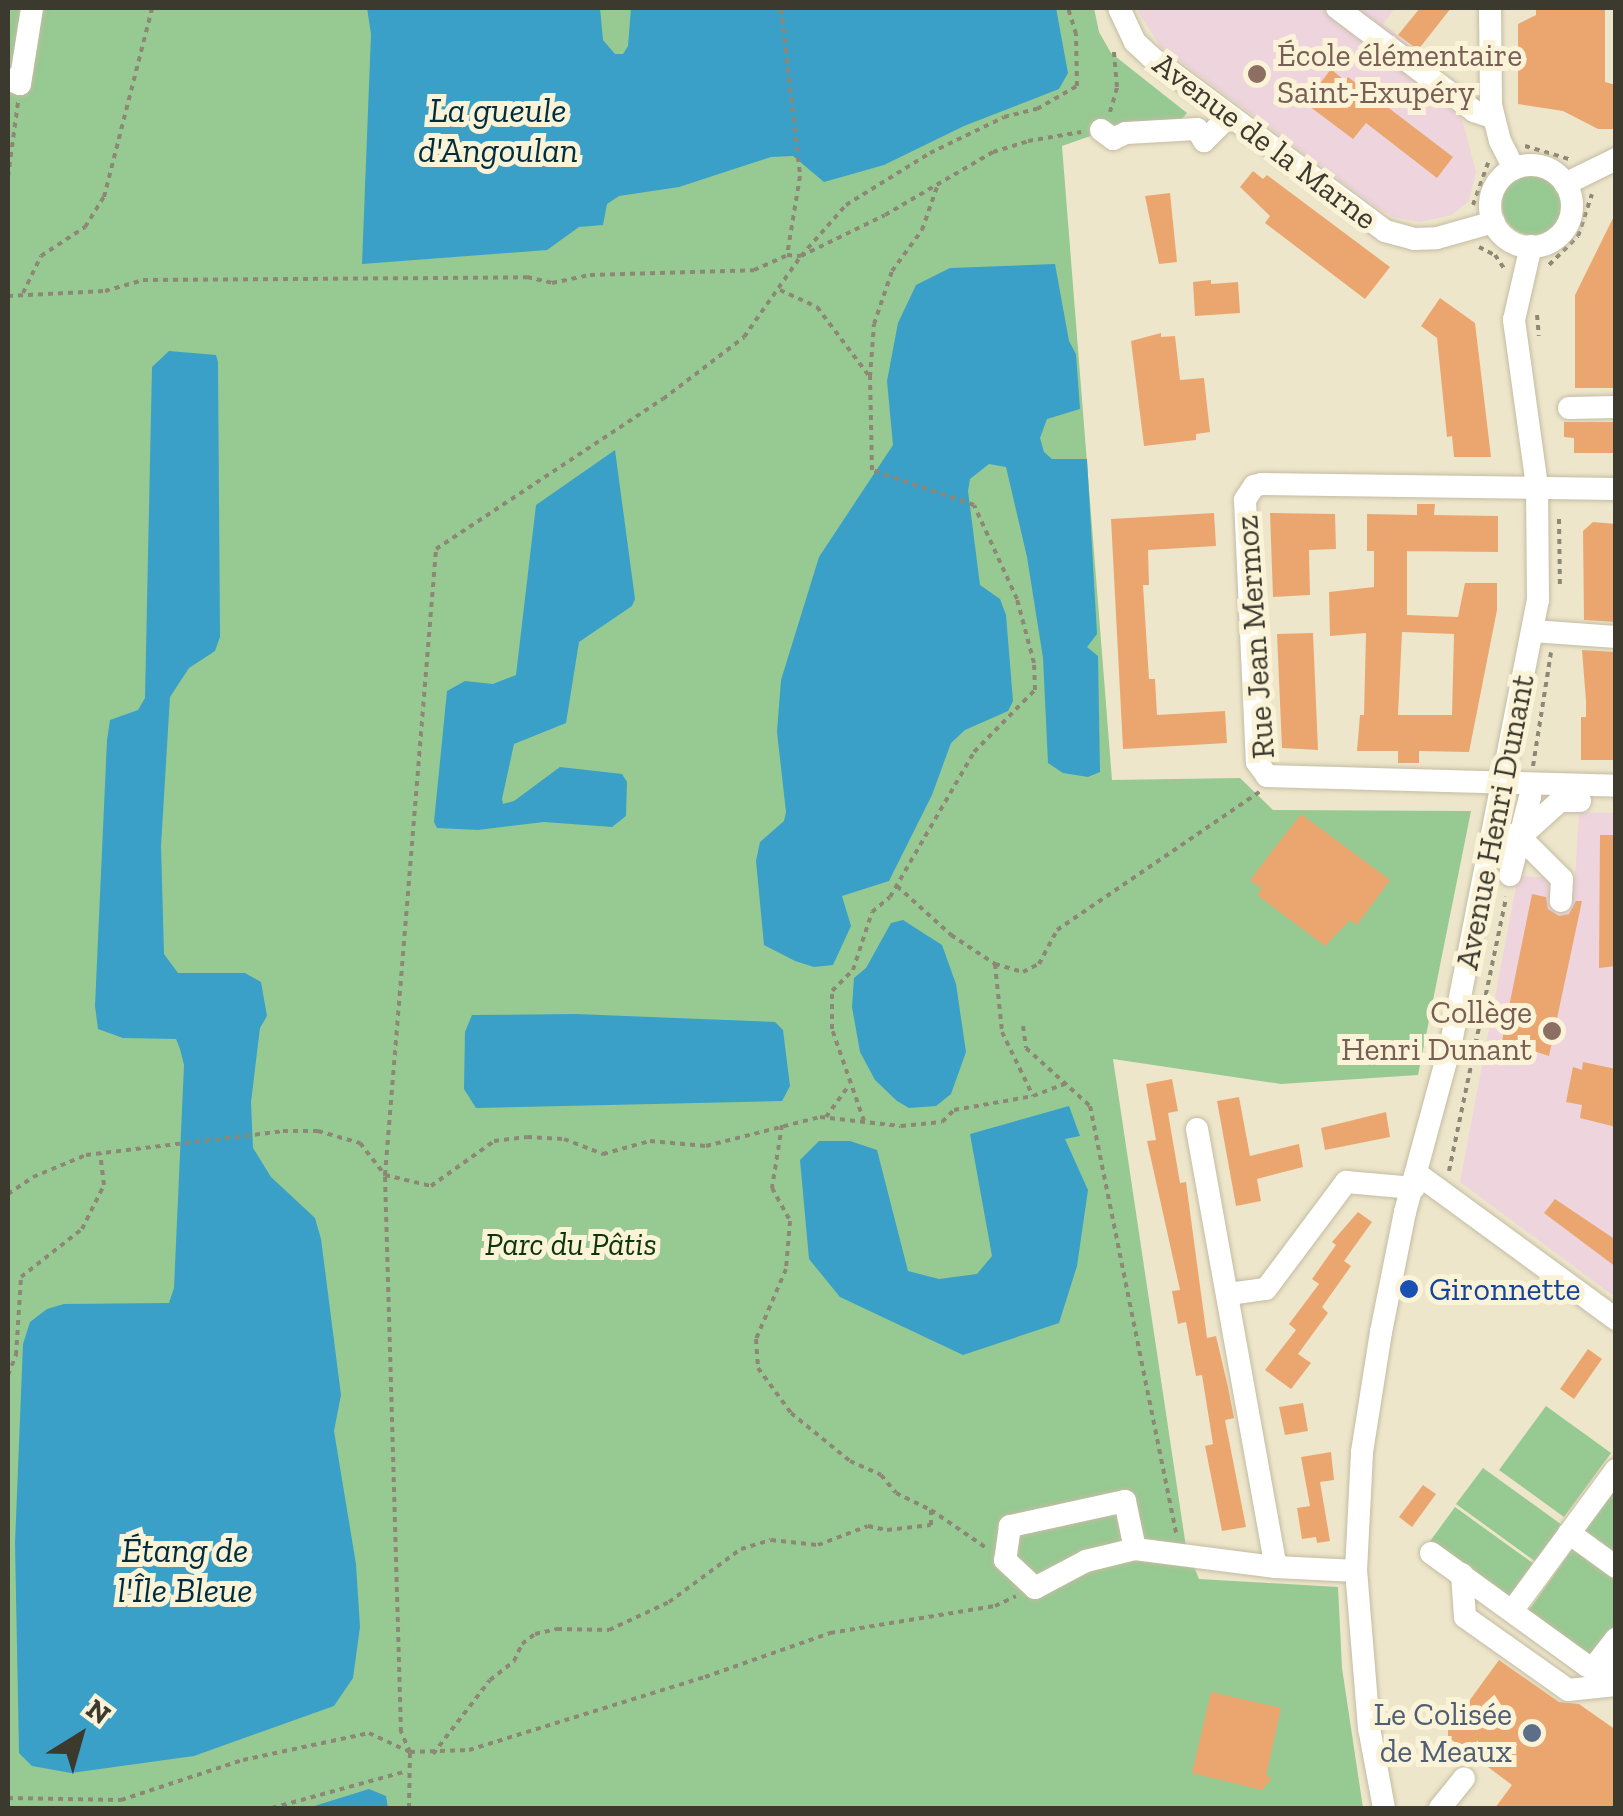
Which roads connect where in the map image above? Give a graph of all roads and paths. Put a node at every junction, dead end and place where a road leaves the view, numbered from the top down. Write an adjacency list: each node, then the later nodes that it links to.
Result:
1 (32, 8): 9 (street)
2 (152, 8): 31 (path)
3 (781, 8): 26 (path)
4 (1068, 8): 27 (path)
5 (1119, 8): 10 (street, Avenue de la Marne)
6 (1337, 8): 11 (street)
7 (1490, 8): 11 (street)
8 (1114, 49): 13 (path)
9 (14, 82): 18 (path)
10 (1229, 116): 13 (street); 23 (street, Avenue de la Marne)
11 (1493, 117): 17 (street)
12 (1516, 140): 16 (path)
13 (1108, 141): 19 (path)
14 (1488, 151): 22 (path)
15 (1616, 159): 20 (street)
16 (1576, 160)
17 (1514, 169): 20 (street); 23 (street)
18 (8, 177)
19 (938, 184): 27 (path); 35 (path)
20 (1565, 184): 24 (street)
21 (1598, 186): 28 (path)
22 (1470, 209)
23 (1494, 222): 24 (street)
24 (1530, 246): 38 (street, Avenue Henri Dunant)
25 (1474, 247): 29 (path)
26 (787, 254): 27 (path); 31 (path)
27 (802, 256): 30 (path)
28 (1545, 269)
29 (1506, 280)
30 (780, 290): 35 (path); 62 (path)
31 (22, 294): 32 (path)
32 (8, 296)
33 (1536, 302): 34 (path)
34 (1541, 353)
35 (870, 377): 50 (path)
36 (1616, 407): 37 (street)
37 (1568, 408)
38 (1537, 486): 39 (street); 40 (street, Avenue Henri Dunant); 43 (street, Rue Jean Mermoz)
39 (1616, 489)
40 (1544, 636): 41 (street); 42 (path); 44 (street, Avenue Henri Dunant)
41 (1616, 637)
42 (1533, 771)
43 (1276, 780): 44 (street, Rue Jean Mermoz); 52 (path)
44 (1503, 784): 45 (street, Rue Jean Mermoz); 64 (street, Avenue Henri Dunant)
45 (1616, 786)
46 (1530, 797): 48 (street)
47 (1567, 800): 48 (street)
48 (1513, 836): 49 (street); 51 (street)
49 (1510, 875): 63 (path)
50 (896, 886): 52 (path); 54 (path)
51 (1561, 901)
52 (995, 964): 56 (path)
53 (1023, 1026): 55 (path)
54 (851, 1082): 57 (path); 58 (path)
55 (1065, 1084): 56 (path); 76 (path)
56 (1033, 1096): 58 (path)
57 (826, 1117): 58 (path); 59 (path)
58 (864, 1121)
59 (782, 1125): 62 (path); 72 (path)
60 (1197, 1129): 68 (street)
61 (100, 1153): 62 (path); 66 (path); 70 (path)
62 (385, 1175): 87 (path)
63 (1445, 1178)
64 (1416, 1182): 68 (street); 69 (street); 80 (street, Avenue Henri Dunant)
65 (8, 1184): 66 (path)
66 (16, 1188): 67 (path)
67 (8, 1194)
68 (1228, 1294): 79 (street)
69 (1616, 1319)
70 (8, 1374)
71 (1616, 1470): 73 (street)
72 (931, 1510): 77 (path); 88 (path)
73 (1569, 1533): 78 (street); 83 (street)
74 (1135, 1549): 76 (street); 77 (street); 82 (street)
75 (1431, 1552): 81 (street)
76 (1181, 1557): 79 (street)
77 (1012, 1566): 82 (street)
78 (1616, 1567)
79 (1276, 1568): 80 (street)
80 (1356, 1570): 94 (street, Avenue Henri Dunant)
81 (1462, 1574): 83 (street); 86 (street)
82 (1034, 1588): 88 (path)
83 (1512, 1611): 85 (street)
84 (1616, 1639): 85 (street)
85 (1605, 1669)
86 (1616, 1685)
87 (410, 1752): 88 (path); 89 (path); 91 (path)
88 (433, 1754)
89 (407, 1770): 92 (path); 93 (path)
90 (1464, 1778): 95 (street)
91 (8, 1798)
92 (272, 1808)
93 (409, 1808)
94 (1384, 1808)
95 (1440, 1808)

